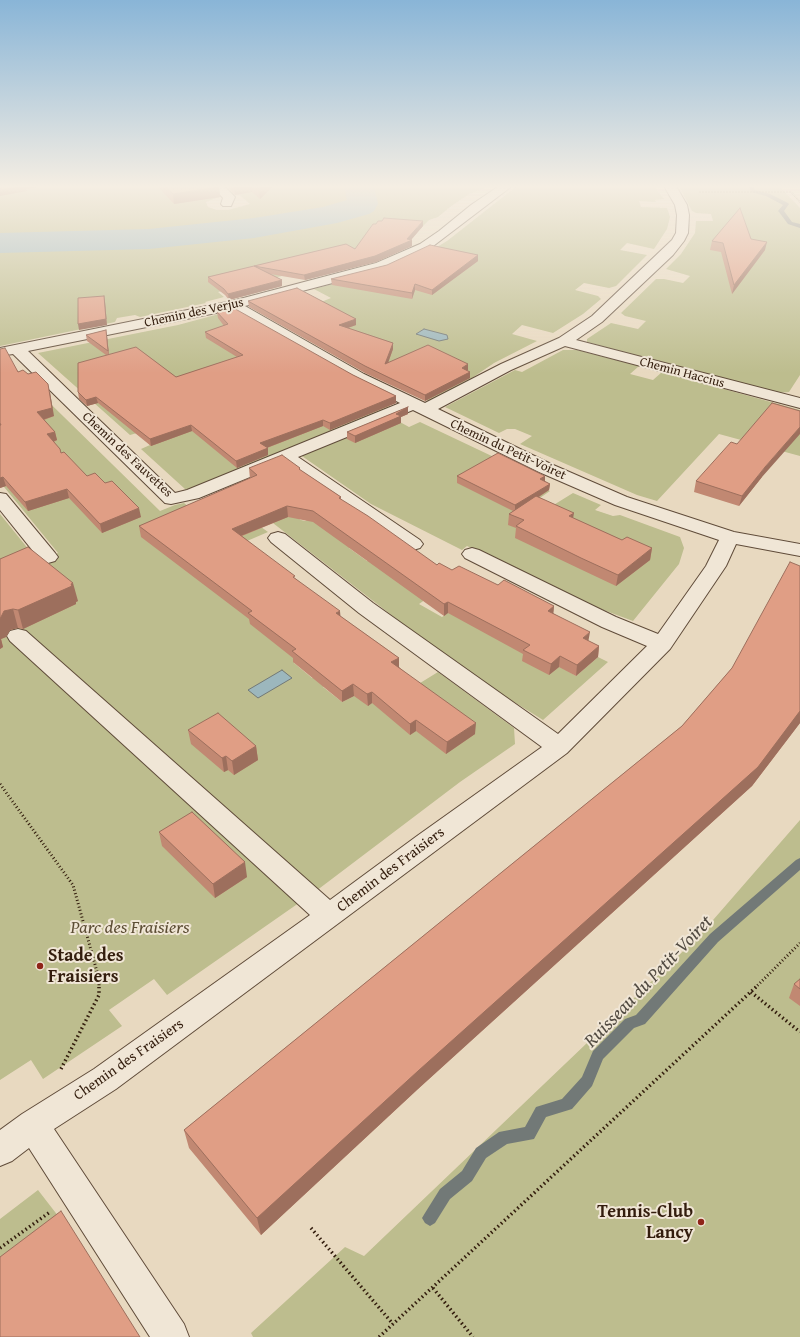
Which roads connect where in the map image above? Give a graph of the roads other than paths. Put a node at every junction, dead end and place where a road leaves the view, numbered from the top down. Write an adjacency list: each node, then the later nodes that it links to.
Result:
1 (393, 248): 4 (street)
2 (421, 248): 4 (street, Chemin des Verjus)
3 (671, 248): 6 (street)
4 (331, 280): 5 (street, Chemin des Verjus)
5 (234, 305): 7 (street, Chemin des Verjus); 10 (street, Chemin du Petit-Voiret)
6 (564, 341): 9 (street, Chemin Haccius); 10 (street)
7 (17, 349): 8 (street, Chemin des Verjus); 11 (street, Chemin des Fauvettes)
8 (0, 352)
9 (799, 401)
10 (418, 407): 11 (street, Chemin des Fauvettes); 13 (street, Chemin du Petit-Voiret)
11 (285, 456): 15 (street)
12 (0, 498): 18 (street)
13 (730, 537): 16 (street, Chemin du Petit-Voiret); 20 (street, Chemin des Fraisiers)
14 (278, 538): 21 (street)
15 (413, 544)
16 (800, 550)
17 (472, 554): 20 (street)
18 (48, 557)
19 (18, 636): 22 (street)
20 (662, 644): 21 (street, Chemin des Fraisiers)
21 (559, 747): 22 (street, Chemin des Fraisiers)
22 (329, 916): 23 (street, Chemin des Fraisiers)
23 (33, 1125): 24 (street, Chemin des Fraisiers); 25 (street)
24 (0, 1150)
25 (171, 1337)

